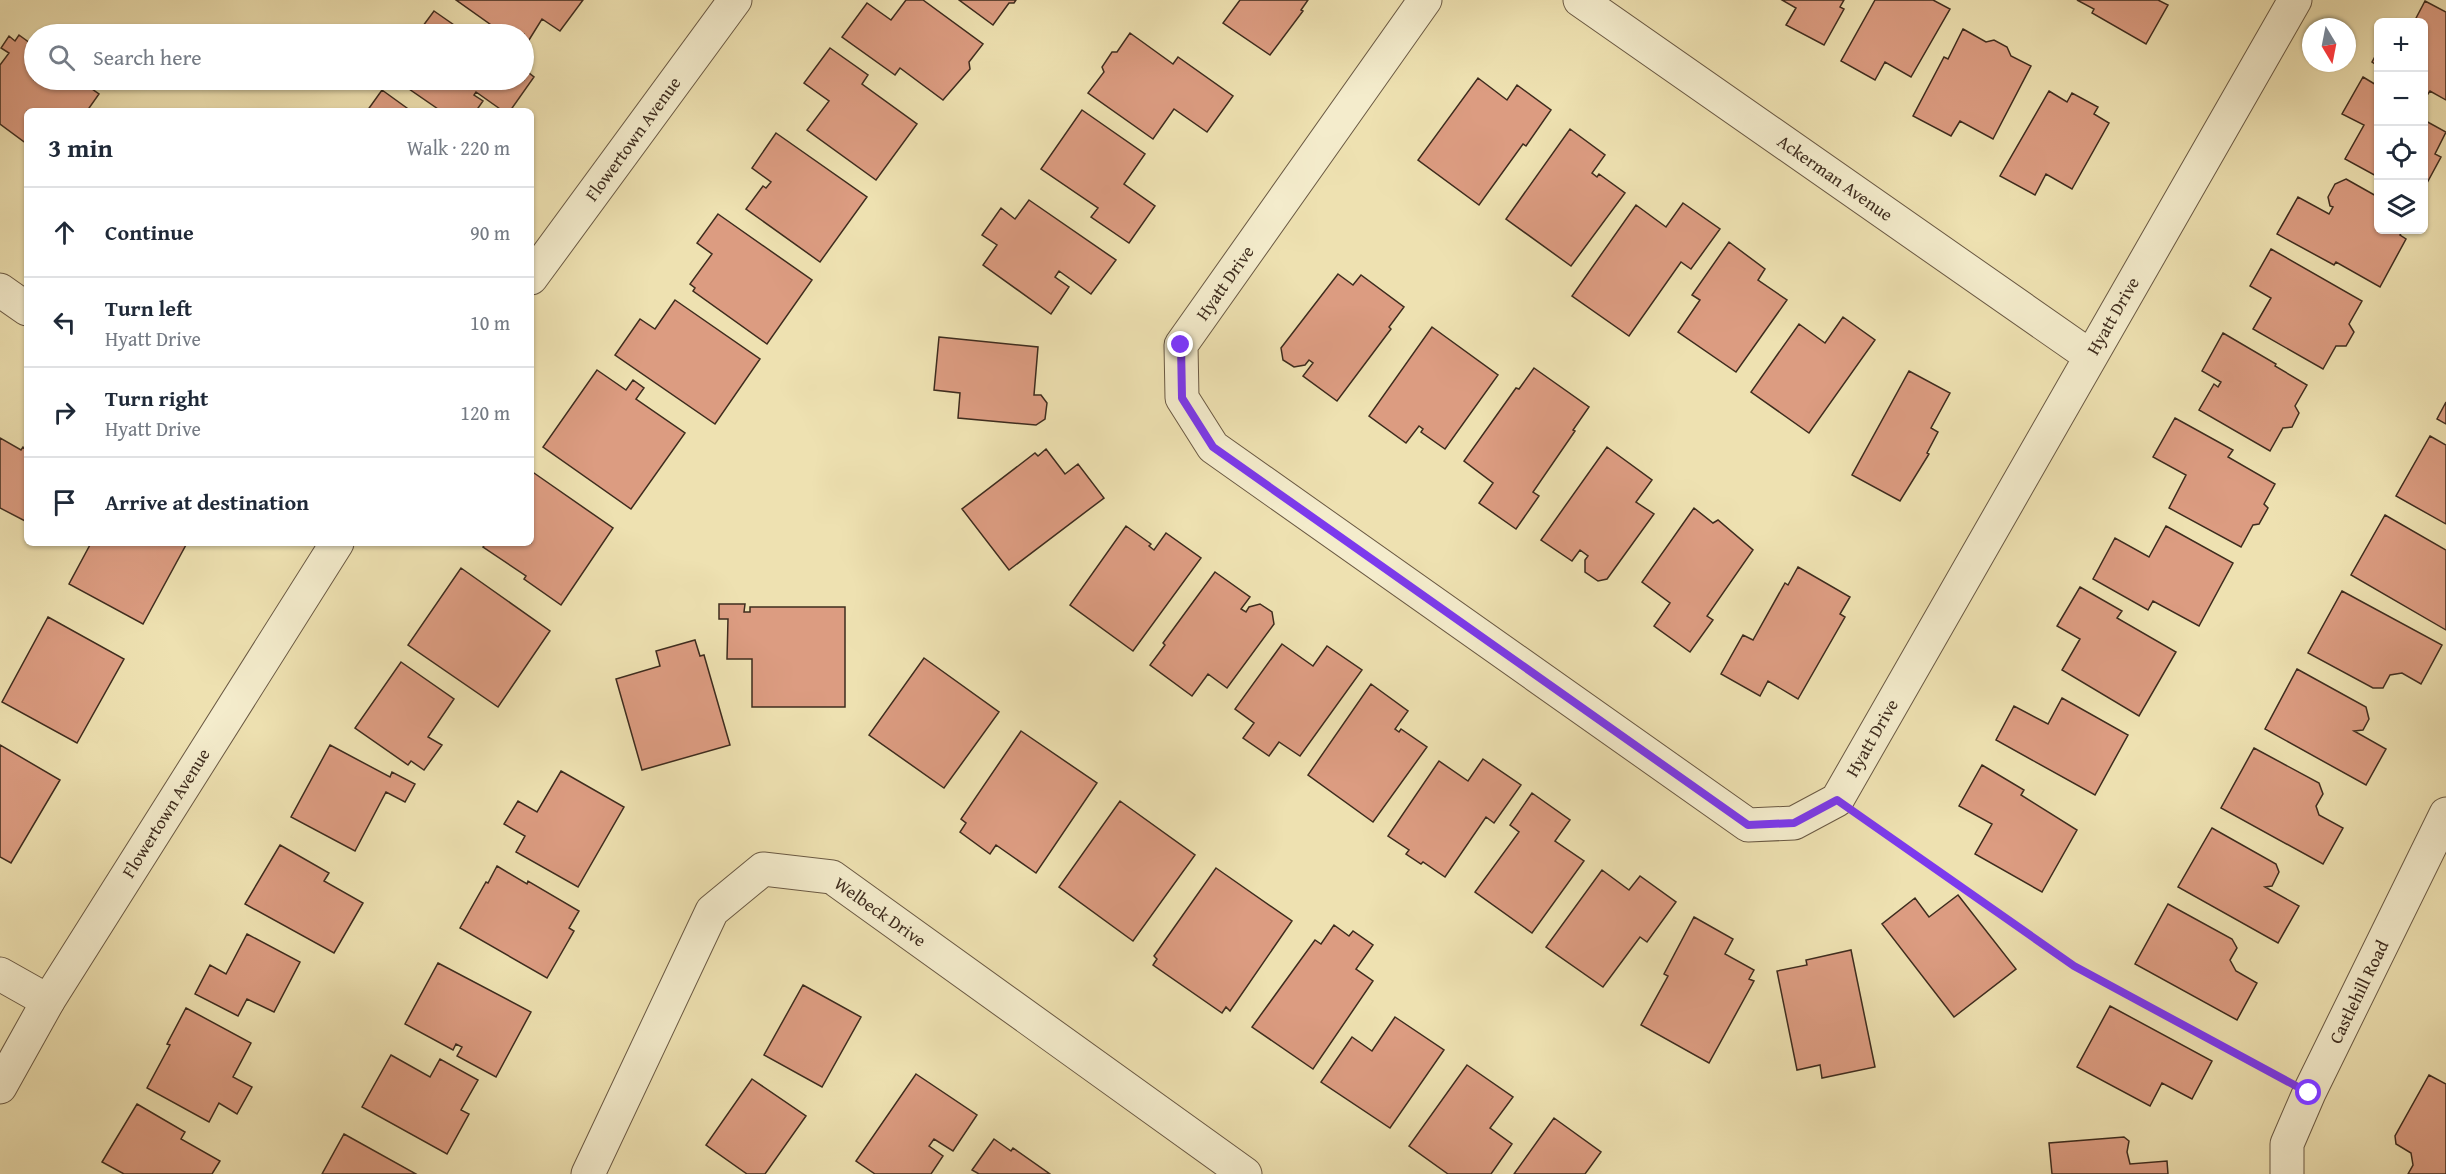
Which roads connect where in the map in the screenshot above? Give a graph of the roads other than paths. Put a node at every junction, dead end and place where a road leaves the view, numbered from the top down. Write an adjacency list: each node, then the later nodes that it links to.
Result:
1 (735, 0): 5 (street, Flowertown Avenue)
2 (1425, 0): 8 (street, Hyatt Drive)
3 (1580, 0): 8 (street, Ackerman Avenue)
4 (2295, 0): 8 (street, Hyatt Drive)
5 (534, 274)
6 (0, 290): 7 (street)
7 (24, 307)
8 (2090, 356)
9 (334, 546): 12 (street, Flowertown Avenue)
10 (2446, 814): 16 (street, Castlehill Road)
11 (0, 974): 12 (street)
12 (48, 1001): 13 (street, Flowertown Avenue)
13 (0, 1087)
14 (588, 1174): 15 (street, Welbeck Drive)
15 (1245, 1174)
16 (2287, 1174)

